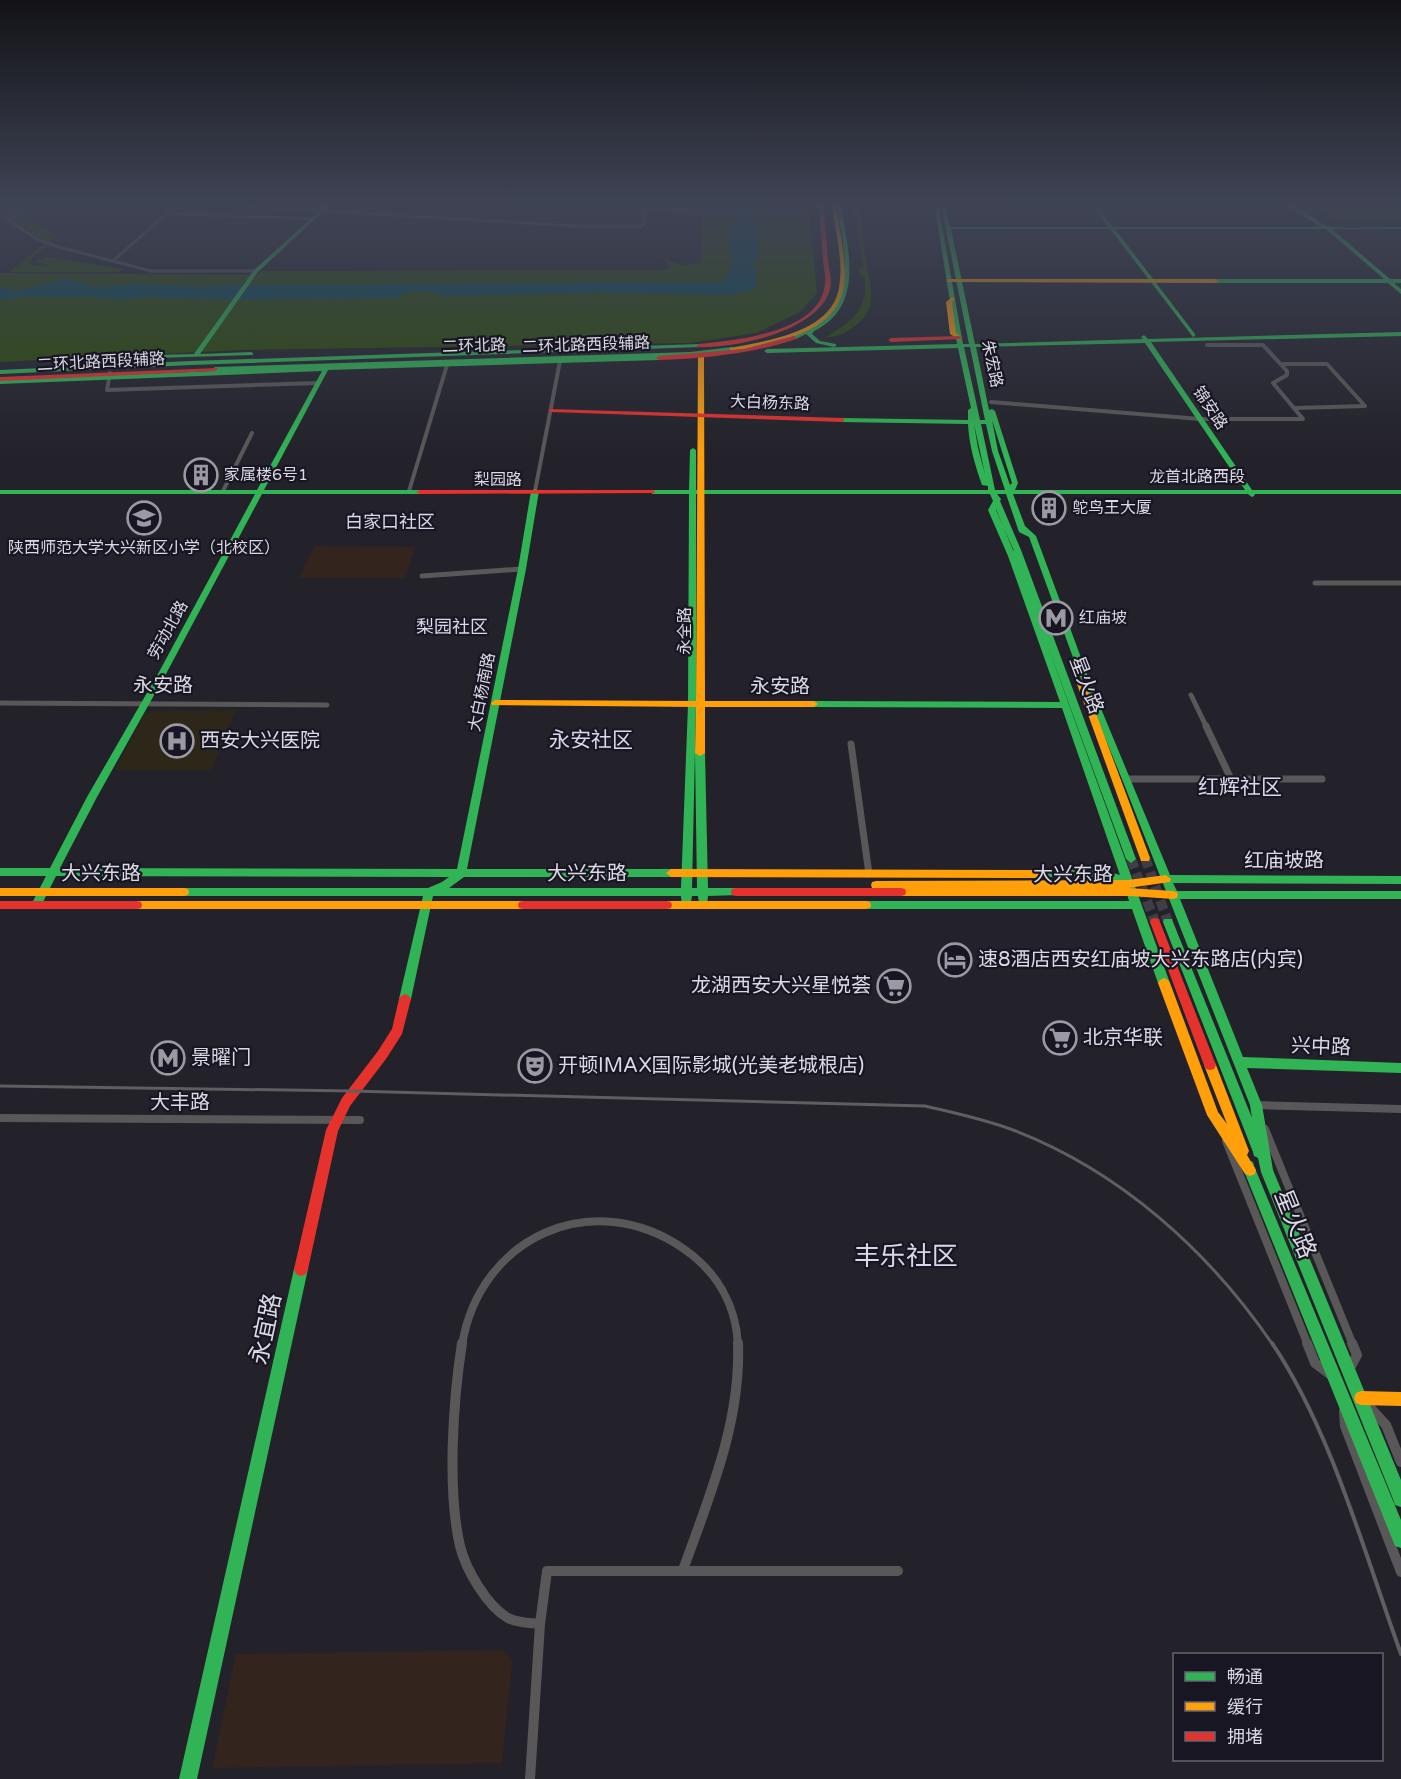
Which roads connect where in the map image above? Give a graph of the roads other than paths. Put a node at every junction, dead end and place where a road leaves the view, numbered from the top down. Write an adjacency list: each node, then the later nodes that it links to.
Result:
1 (244, 288): 18 (main road)
2 (827, 288): 20 (main road, 二环北路西段辅路)
3 (832, 288): 28 (main road, 二环北路)
4 (840, 288): 26 (main road, 二环北路)
5 (847, 288): 10 (main road, 二环北路西段辅路)
6 (953, 288): 13 (main road, 朱宏路)
7 (955, 288): 14 (main road, 朱宏路)
8 (1157, 288): 11 (main road)
9 (1401, 332): 11 (main road); 12 (main road)
10 (813, 335): 13 (main road); 16 (main road, 二环北路西段辅路)
11 (1193, 335): 12 (main road)
12 (1145, 338): 14 (main road); 35 (main road, 锦安路)
13 (961, 344): 14 (main road); 16 (main road); 17 (main road); 36 (main road, 朱宏路)
14 (973, 345): 31 (main road); 36 (main road, 朱宏路)
15 (1207, 345): 22 (street)
16 (742, 352): 17 (main road, 二环北路西段辅路)
17 (713, 355): 19 (main road, 二环北路西段辅路)
18 (194, 357): 20 (main road); 24 (main road)
19 (697, 357): 21 (main road, 二环北路西段辅路); 34 (main road, 永全路)
20 (293, 360): 28 (main road, 二环北路西段辅路)
21 (560, 361): 23 (main road, 二环北路西段辅路); 33 (street, 大白杨南路)
22 (1281, 364): 32 (street); 32 (street)
23 (447, 365): 25 (main road, 二环北路西段辅路); 39 (street)
24 (0, 366)
25 (326, 369): 26 (main road, 二环北路西段辅路); 29 (main road, 劳动北路)
26 (109, 375): 28 (main road, 二环北路); 30 (street)
27 (185, 375): 30 (street)
28 (0, 378)
29 (318, 383): 30 (street); 41 (main road, 劳动北路)
30 (174, 387)
31 (991, 402): 35 (street); 36 (main road)
32 (1295, 408): 35 (street)
33 (551, 410): 34 (main road, 大白杨东路); 42 (street, 大白杨南路)
34 (697, 416): 36 (main road, 大白杨东路); 43 (main road, 永全路)
35 (1200, 419): 46 (main road, 锦安路)
36 (984, 420): 45 (main road, 朱宏路); 47 (main road, 朱宏路)
37 (252, 433): 38 (street)
38 (223, 491): 40 (main road, 梨园路); 41 (main road, 梨园路)
39 (409, 491): 41 (main road, 梨园路); 42 (main road, 梨园路)
40 (0, 493): 41 (main road, 梨园路)
41 (258, 493): 42 (main road, 梨园路); 64 (main road, 劳动北路)
42 (535, 493): 43 (main road, 梨园路); 51 (main road, 大白杨南路)
43 (696, 493): 47 (main road, 梨园路); 66 (main road, 永全路)
44 (1401, 493): 46 (main road, 龙首北路西段)
45 (1009, 494): 46 (main road, 龙首北路西段); 47 (main road, 龙首北路西段); 48 (main road, 星火路)
46 (1251, 494)
47 (995, 495): 49 (main road); 50 (main road, 星火路)
48 (1021, 527): 58 (main road, 星火路); 60 (main road)
49 (1007, 547): 50 (main road); 55 (main road)
50 (1022, 563): 55 (main road, 星火路)
51 (522, 570): 52 (street); 63 (main road, 大白杨南路)
52 (422, 576)
53 (1315, 583): 54 (street)
54 (1401, 583)
55 (1029, 593): 56 (main road, 星火路)
56 (1044, 636): 57 (main road); 59 (main road, 星火路)
57 (1055, 675): 59 (main road); 67 (main road)
58 (1077, 675): 60 (main road); 72 (main road, 星火路)
59 (1069, 689): 73 (main road, 星火路)
60 (1091, 694): 70 (main road)
61 (1191, 696): 71 (street)
62 (0, 703): 64 (street, 永安路)
63 (495, 703): 66 (main road, 永安路); 76 (main road, 大白杨南路)
64 (144, 704): 65 (street, 永安路); 75 (main road, 劳动北路)
65 (327, 705)
66 (696, 705): 67 (main road, 永安路); 77 (main road, 永全路); 78 (main road, 永全路)
67 (1064, 705): 84 (main road)
68 (850, 744): 79 (street)
69 (1322, 778): 71 (street)
70 (1127, 779): 71 (street); 80 (main road)
71 (1231, 779)
72 (1145, 858)
73 (1131, 859)
74 (0, 872): 75 (main road)
75 (53, 872): 76 (main road); 85 (main road, 劳动北路)
76 (461, 873): 77 (main road); 82 (main road)
77 (686, 873): 78 (main road); 86 (main road, 永全路)
78 (702, 873): 79 (main road); 87 (main road, 永全路)
79 (869, 874): 84 (main road)
80 (1166, 879): 81 (main road, 红庙坡路); 84 (main road, 大兴东路); 90 (main road)
81 (1401, 880)
82 (446, 885): 85 (main road, 大兴东路); 86 (main road, 大兴东路); 89 (main road)
83 (0, 887): 85 (main road, 大兴东路)
84 (1129, 888): 87 (main road, 大兴东路); 90 (main road, 大兴东路); 97 (main road)
85 (44, 889): 88 (main road, 大兴东路); 89 (main road, 大兴东路); 93 (main road, 劳动北路)
86 (686, 889): 87 (main road, 大兴东路); 89 (main road, 大兴东路); 95 (main road, 永全路)
87 (703, 889): 96 (main road, 永全路)
88 (0, 892)
89 (429, 892): 94 (main road)
90 (1173, 895): 91 (main road, 红庙坡路); 100 (main road)
91 (1401, 895)
92 (0, 905): 93 (main road)
93 (36, 905): 94 (main road)
94 (426, 905): 95 (main road); 106 (main road, 永宜路)
95 (686, 905): 96 (main road)
96 (703, 905): 97 (main road)
97 (1135, 905): 104 (main road)
98 (1155, 922): 108 (main road, 星火路)
99 (1168, 922): 109 (main road, 星火路)
100 (1240, 1062): 101 (main road, 兴中路); 102 (main road)
101 (1401, 1068)
102 (1256, 1105): 103 (street); 109 (main road); 110 (street)
103 (1401, 1108)
104 (1213, 1114): 108 (main road); 111 (street)
105 (0, 1118): 106 (street, 大丰路)
106 (336, 1120): 107 (street, 大丰路); 122 (main road, 永宜路)
107 (360, 1120)
108 (1250, 1170): 111 (main road, 星火路)
109 (1267, 1172): 110 (main road, 星火路)
110 (1349, 1370): 112 (main road, 星火路)
111 (1335, 1378): 114 (main road, 星火路)
112 (1361, 1398): 113 (main road); 115 (street); 116 (main road, 星火路)
113 (1401, 1399)
114 (1344, 1400): 117 (main road, 星火路); 120 (street)
115 (1401, 1462)
116 (1401, 1499)
117 (1401, 1540)
118 (683, 1570): 119 (street); 121 (street); 121 (street)
119 (898, 1571)
120 (1401, 1572)
121 (540, 1624): 123 (street)
122 (188, 1779)
123 (530, 1779)

